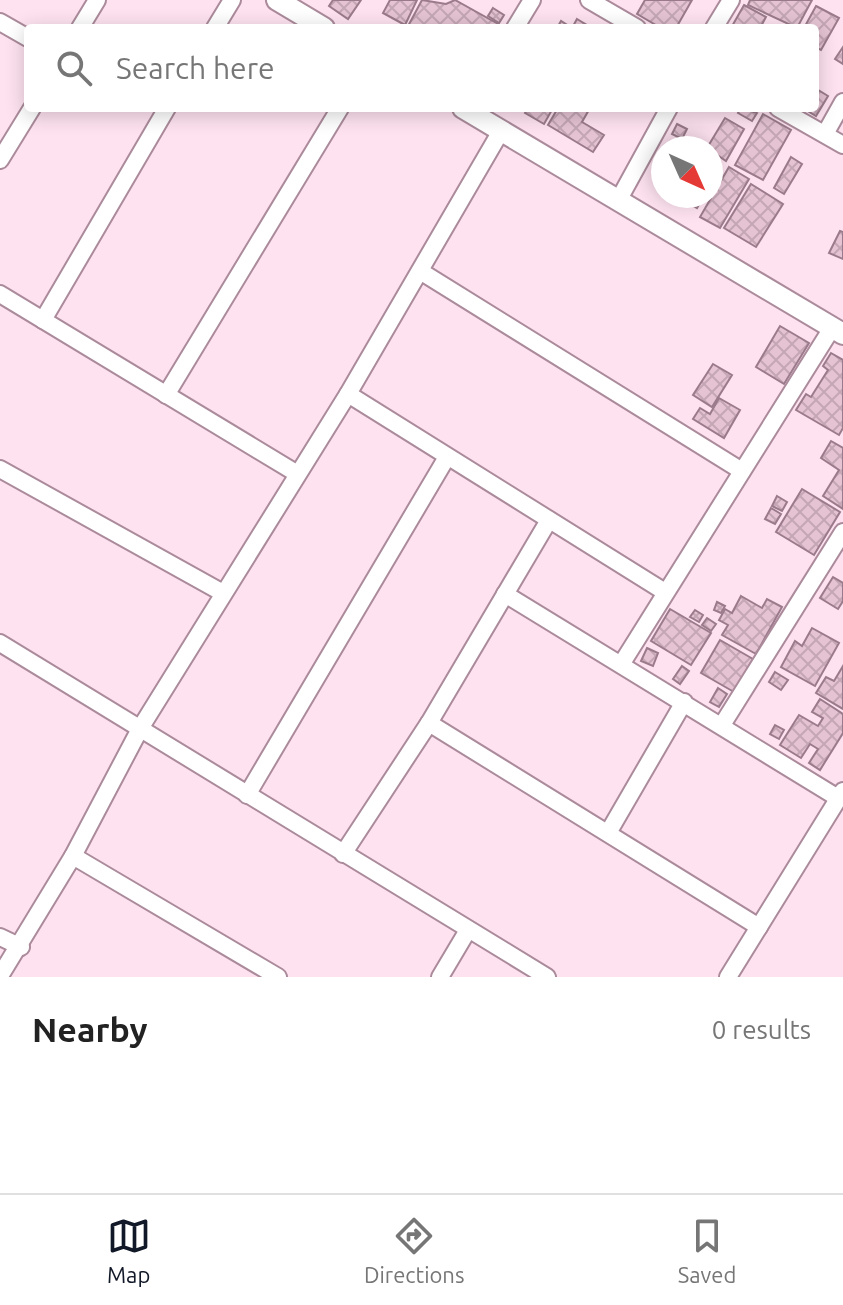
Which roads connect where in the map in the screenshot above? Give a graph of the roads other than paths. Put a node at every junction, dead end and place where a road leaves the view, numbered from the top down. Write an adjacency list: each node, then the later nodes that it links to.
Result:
1 (97, 0): 9 (street)
2 (232, 0): 10 (street)
3 (277, 0): 7 (street)
4 (532, 0): 12 (street)
5 (589, 0): 13 (street)
6 (731, 0): 14 (street)
7 (308, 8): 11 (street)
8 (0, 22): 15 (street)
9 (82, 24)
10 (217, 24)
11 (321, 24)
12 (517, 24)
13 (630, 24)
14 (716, 24)
15 (24, 36)
16 (843, 102): 24 (street)
17 (30, 112): 26 (street)
18 (165, 112): 30 (street)
19 (338, 112): 33 (street)
20 (470, 112): 23 (street)
21 (667, 112): 27 (street)
22 (785, 112): 24 (street)
23 (501, 131): 27 (street); 28 (street)
24 (825, 134): 25 (street)
25 (843, 145)
26 (0, 160)
27 (618, 201): 31 (street)
28 (420, 271): 32 (street); 36 (street)
29 (0, 294): 30 (street)
30 (43, 320): 33 (street)
31 (838, 331): 36 (street)
32 (348, 394): 34 (street); 37 (street)
33 (166, 395): 37 (street)
34 (447, 457): 38 (street); 49 (street)
35 (0, 469): 41 (street)
36 (742, 471): 40 (street)
37 (296, 473): 41 (street)
38 (549, 520): 40 (street); 42 (street)
39 (843, 532): 47 (street)
40 (665, 592): 44 (street)
41 (223, 593): 48 (street)
42 (505, 594): 44 (street); 46 (street)
43 (0, 643): 48 (street)
44 (622, 663): 45 (street)
45 (684, 702): 47 (street); 51 (street)
46 (429, 723): 51 (street); 52 (street)
47 (722, 725): 50 (street)
48 (141, 727): 49 (street); 53 (street)
49 (247, 795): 52 (street)
50 (841, 795): 54 (street)
51 (608, 833): 54 (street)
52 (343, 854): 55 (street)
53 (73, 856): 57 (street); 59 (street)
54 (759, 927): 62 (street)
55 (468, 930): 60 (street); 61 (street)
56 (0, 937): 57 (street)
57 (21, 947): 58 (street)
58 (0, 976)
59 (278, 977)
60 (440, 977)
61 (547, 977)
62 (728, 977)

